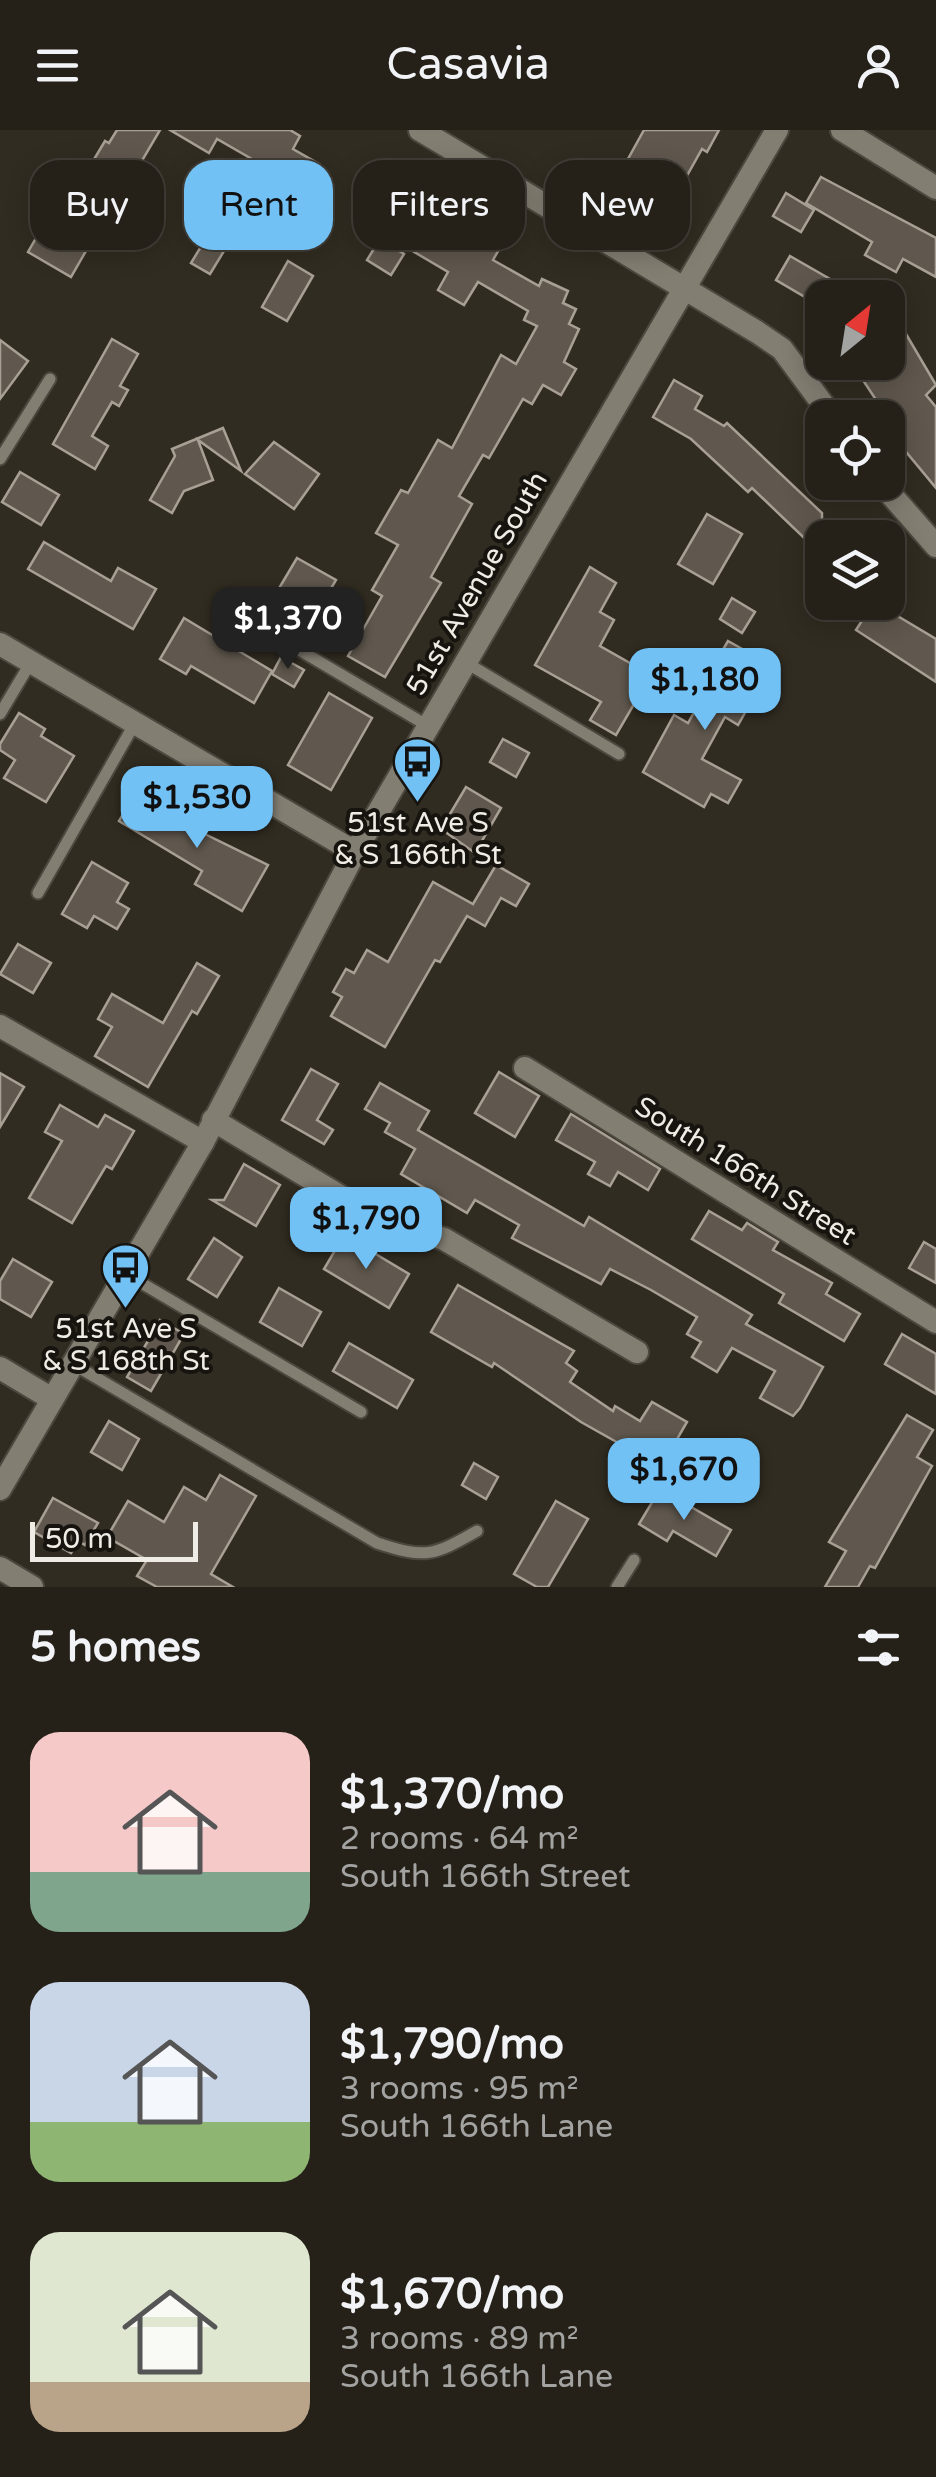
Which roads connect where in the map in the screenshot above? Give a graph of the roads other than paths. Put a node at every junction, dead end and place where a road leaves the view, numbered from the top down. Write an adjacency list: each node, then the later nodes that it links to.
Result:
1 (420, 130): 5 (street)
2 (776, 130): 5 (street, 51st Avenue South)
3 (842, 130): 4 (street)
4 (936, 188)
5 (682, 284): 7 (street); 14 (street, 51st Avenue South)
6 (50, 379): 8 (lane)
7 (820, 400)
8 (0, 459)
9 (896, 500): 10 (street)
10 (936, 546)
11 (274, 636): 17 (lane)
12 (0, 644): 13 (street)
13 (31, 662): 15 (lane); 16 (street)
14 (465, 662): 17 (street, 51st Avenue South); 18 (lane)
15 (0, 714)
16 (135, 723): 19 (street); 20 (lane)
17 (428, 726): 19 (street, 51st Avenue South)
18 (619, 754)
19 (355, 852): 23 (street, 51st Avenue South)
20 (38, 893)
21 (0, 1026): 24 (street)
22 (524, 1068): 26 (street, South 166th Street)
23 (214, 1120): 24 (street, 51st Avenue South); 27 (street)
24 (203, 1142): 25 (street, 51st Avenue South)
25 (126, 1274): 28 (street, 51st Avenue South); 31 (lane)
26 (936, 1322)
27 (636, 1352)
28 (73, 1364): 30 (street, 51st Avenue South); 33 (lane)
29 (0, 1368): 30 (street)
30 (52, 1399): 32 (street, 51st Avenue South)
31 (361, 1412)
32 (0, 1489)
33 (477, 1531)
34 (634, 1560): 37 (lane)
35 (0, 1568): 36 (street)
36 (32, 1587)
37 (617, 1587)

